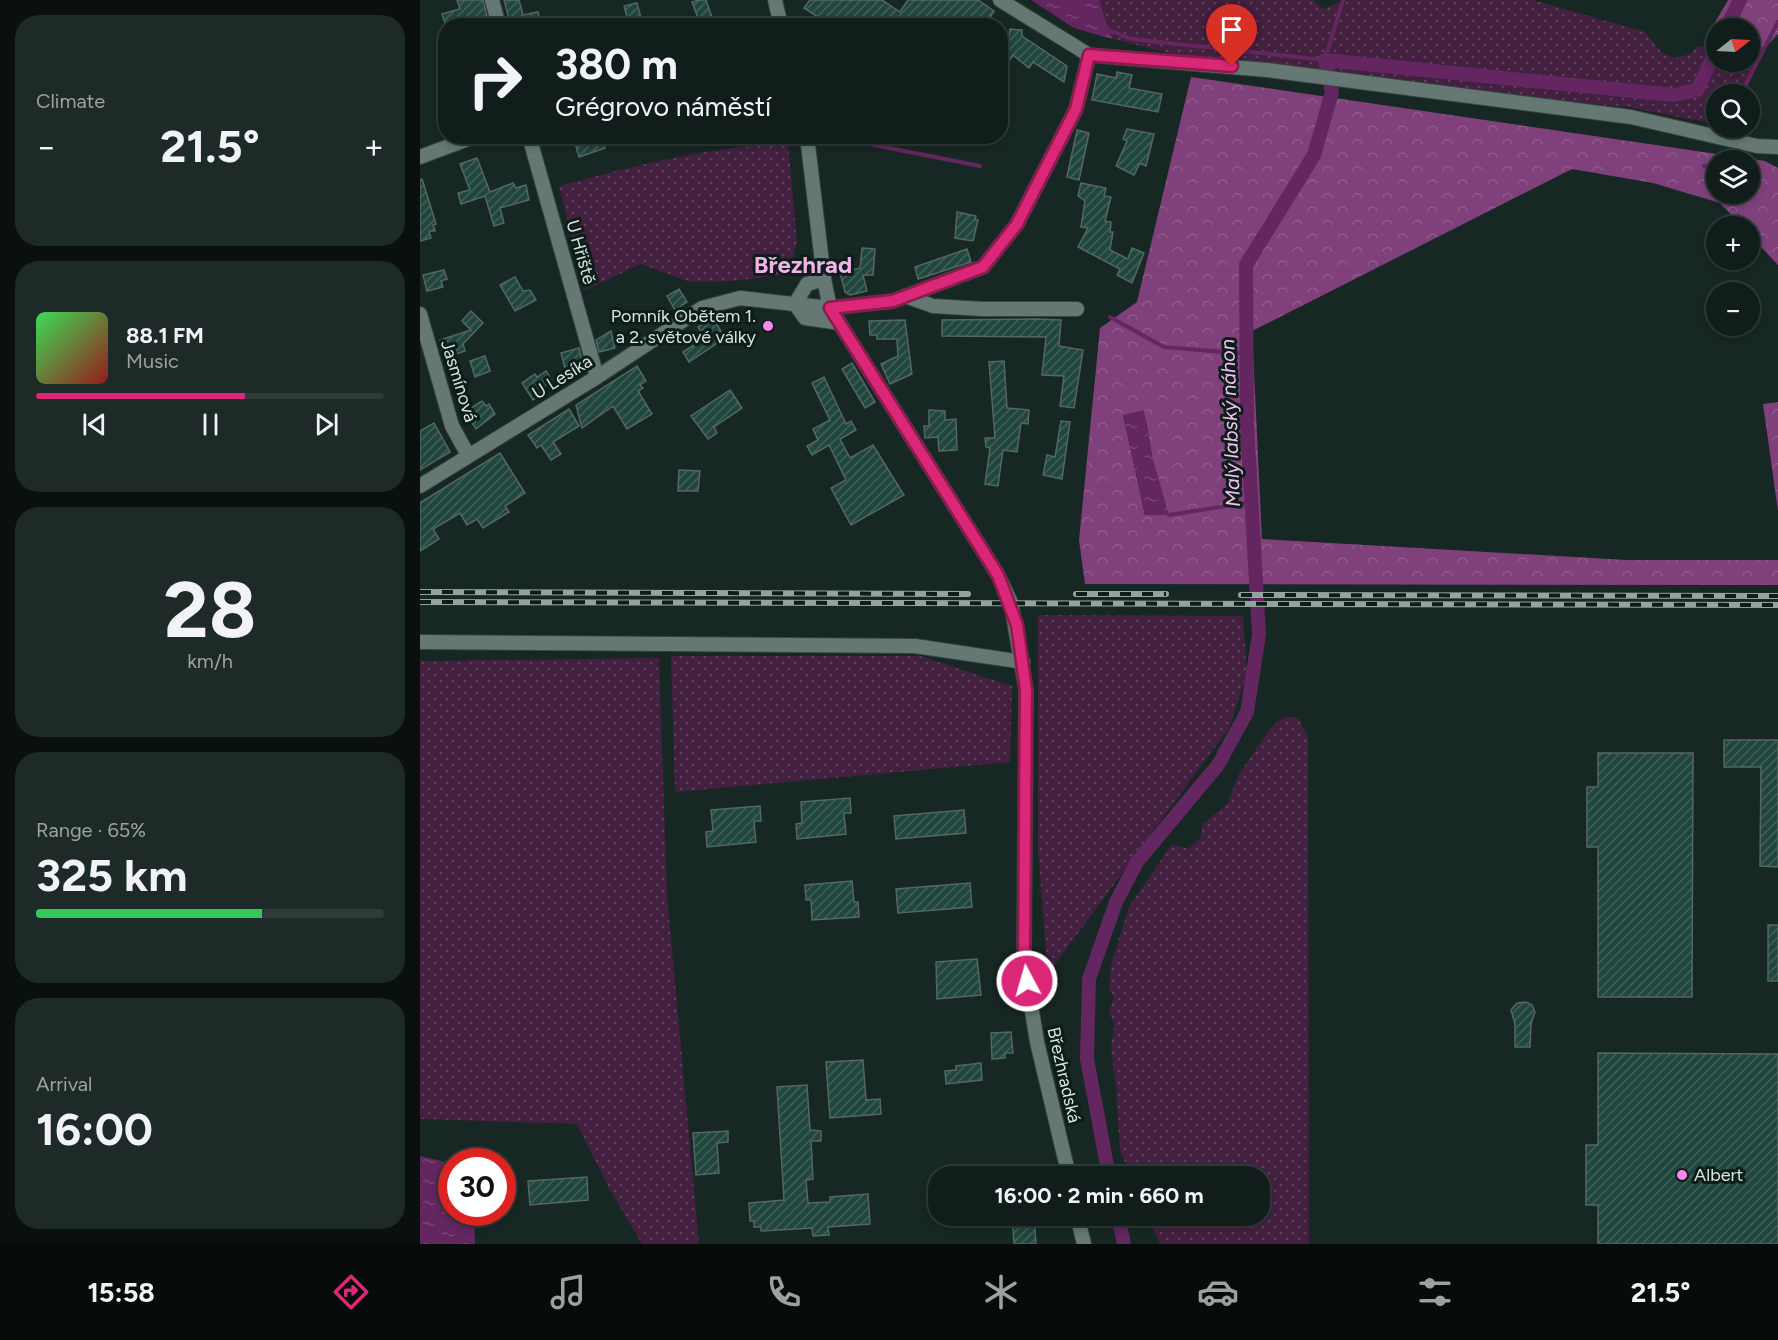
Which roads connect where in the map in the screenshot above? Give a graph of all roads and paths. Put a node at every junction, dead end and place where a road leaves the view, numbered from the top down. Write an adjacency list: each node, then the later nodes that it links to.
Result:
1 (492, 0): 4 (street)
2 (775, 0): 5 (street)
3 (1000, 0): 6 (street)
4 (497, 18)
5 (779, 18)
6 (1089, 55): 10 (street); 13 (street, U Lesíka)
7 (455, 144): 11 (street)
8 (531, 144): 19 (street, U Hřiště)
9 (808, 144): 12 (street, Březhradská)
10 (1778, 147)
11 (420, 157)
12 (824, 279): 14 (street); 15 (street, Březhradská)
13 (905, 296): 15 (street, U Lesíka); 16 (street)
14 (795, 304): 15 (street, U Lesíka); 18 (street); 19 (street, U Lesíka)
15 (830, 308): 18 (street, Březhradská)
16 (1077, 309)
17 (420, 314): 20 (street, Jasmínová)
18 (840, 323): 23 (street, Březhradská)
19 (597, 377): 20 (street, U Lesíka)
20 (468, 455): 21 (street, U Lesíka)
21 (420, 486)
22 (420, 642): 23 (street)
23 (1023, 662): 24 (street, Březhradská)
24 (1067, 1166)
25 (1080, 1226): 26 (street)
26 (1084, 1244)

